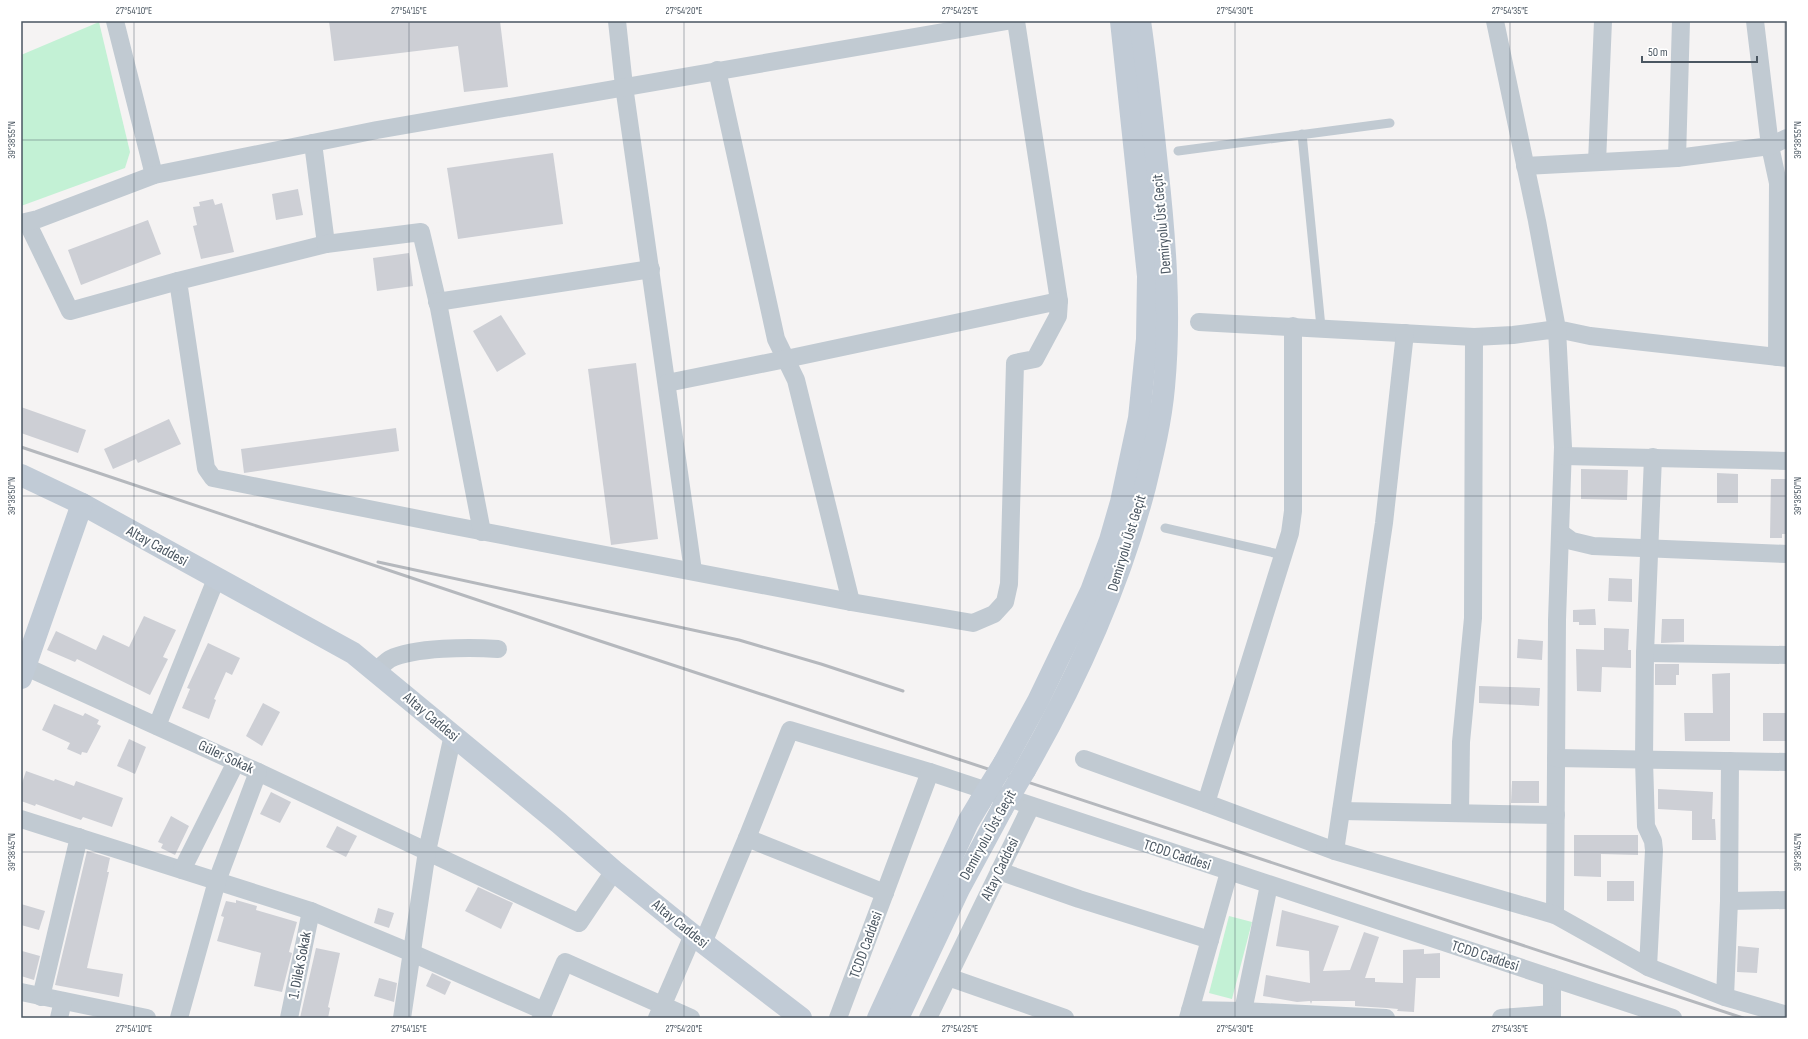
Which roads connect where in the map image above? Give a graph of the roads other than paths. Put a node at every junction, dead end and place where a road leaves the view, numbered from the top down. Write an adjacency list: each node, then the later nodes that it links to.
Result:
1 (115, 21): 22 (street)
2 (617, 21): 12 (street)
3 (1007, 21): 11 (street)
4 (1016, 21): 27 (street)
5 (1121, 21): 112 (main road, Demiryolu Üst Geçit, bridge)
6 (1140, 21): 113 (main road, Demiryolu Üst Geçit, bridge)
7 (1495, 21): 21 (street)
8 (1603, 21): 20 (street)
9 (1682, 21): 19 (street)
10 (1755, 21): 17 (street)
11 (717, 70): 12 (street); 36 (street)
12 (624, 86): 16 (street); 25 (street)
13 (1390, 123): 14 (lane)
14 (1302, 134): 18 (lane); 31 (lane)
15 (1787, 138): 17 (street)
16 (313, 143): 22 (street); 24 (street)
17 (1770, 146): 19 (street); 35 (street)
18 (1178, 151)
19 (1677, 158): 20 (street)
20 (1596, 162): 21 (street)
21 (1525, 166): 32 (street)
22 (154, 175): 23 (street)
23 (24, 222): 26 (street)
24 (326, 244): 26 (street); 28 (street)
25 (651, 269): 28 (street); 37 (street)
26 (178, 281): 44 (street)
27 (1059, 301): 36 (street); 51 (street)
28 (437, 302): 44 (street)
29 (1199, 322): 30 (street)
30 (1293, 326): 31 (street); 48 (street)
31 (1321, 327): 33 (street)
32 (1557, 329): 34 (street); 35 (street); 38 (street)
33 (1405, 333): 34 (street); 69 (street)
34 (1474, 337): 70 (street)
35 (1782, 358)
36 (786, 359): 37 (street); 51 (street)
37 (667, 383): 49 (street)
38 (1563, 456): 39 (street); 45 (street)
39 (1653, 457): 40 (street); 46 (street)
40 (1787, 460)
41 (21, 475): 42 (main road, Altay Caddesi)
42 (82, 504): 50 (main road, Altay Caddesi); 55 (main road)
43 (1165, 528): 48 (lane)
44 (482, 532): 49 (street)
45 (1561, 533): 46 (street); 59 (street)
46 (1649, 549): 47 (street); 53 (street)
47 (1787, 554)
48 (1283, 555): 67 (street)
49 (693, 571): 51 (street)
50 (216, 579): 56 (main road, Altay Caddesi); 57 (street)
51 (851, 602)
52 (498, 649): 56 (street)
53 (1645, 653): 54 (street); 61 (street)
54 (1787, 655)
55 (22, 671): 57 (street, Güler Sokak)
56 (375, 671): 58 (main road, Altay Caddesi)
57 (157, 726): 63 (street, Güler Sokak)
58 (453, 735): 75 (street); 78 (main road, Altay Caddesi)
59 (1556, 758): 61 (street); 71 (street)
60 (1084, 760): 67 (street)
61 (1644, 760): 62 (street); 91 (street)
62 (1730, 761): 64 (street); 85 (street)
63 (236, 762): 65 (street, Güler Sokak); 77 (street)
64 (1787, 762)
65 (258, 772): 75 (street, Güler Sokak); 81 (street)
66 (930, 772): 68 (street, TCDD Caddesi); 74 (street); 83 (street, TCDD Caddesi)
67 (1206, 802): 76 (street)
68 (1031, 806): 79 (street, Altay Caddesi); 80 (street, TCDD Caddesi)
69 (1341, 811): 70 (street); 76 (street)
70 (1460, 813): 71 (street)
71 (1556, 815): 87 (street)
72 (21, 819): 73 (street)
73 (79, 837): 77 (street); 95 (street)
74 (747, 838): 83 (street); 88 (street)
75 (427, 851): 78 (street, Güler Sokak); 90 (street)
76 (1335, 851): 87 (street)
77 (182, 870): 81 (street)
78 (614, 871): 88 (main road, Altay Caddesi)
79 (999, 871): 89 (street); 92 (street, Altay Caddesi)
80 (1229, 872): 82 (street, TCDD Caddesi); 89 (street)
81 (217, 881): 86 (street); 106 (street)
82 (1269, 885): 93 (street, TCDD Caddesi); 98 (street)
83 (885, 893): 111 (street, TCDD Caddesi)
84 (1787, 900): 85 (street)
85 (1730, 901): 96 (street)
86 (311, 912): 90 (street); 107 (street, 1. Dilek Sokak)
87 (1555, 915): 91 (street)
88 (698, 939): 99 (street); 110 (main road, Altay Caddesi)
89 (1210, 940): 100 (street)
90 (412, 953): 101 (street); 108 (street)
91 (1648, 967): 96 (street)
92 (948, 977): 114 (street, Altay Caddesi); 115 (street)
93 (1552, 978): 103 (street); 118 (street, TCDD Caddesi)
94 (21, 992): 95 (street)
95 (41, 997): 97 (street)
96 (1725, 997): 102 (street)
97 (61, 1010): 105 (street)
98 (1243, 1011): 100 (street); 104 (street)
99 (660, 1012): 101 (street); 109 (street)
100 (1189, 1014)
101 (542, 1015)
102 (1787, 1015)
103 (1552, 1016): 117 (street)
104 (1312, 1017): 116 (street)
105 (147, 1018)
106 (179, 1018)
107 (289, 1018)
108 (402, 1018)
109 (691, 1018)
110 (801, 1018)
111 (838, 1018)
112 (878, 1018)
113 (898, 1018)
114 (928, 1018)
115 (1065, 1018)
116 (1386, 1018)
117 (1501, 1018)
118 (1673, 1018)

